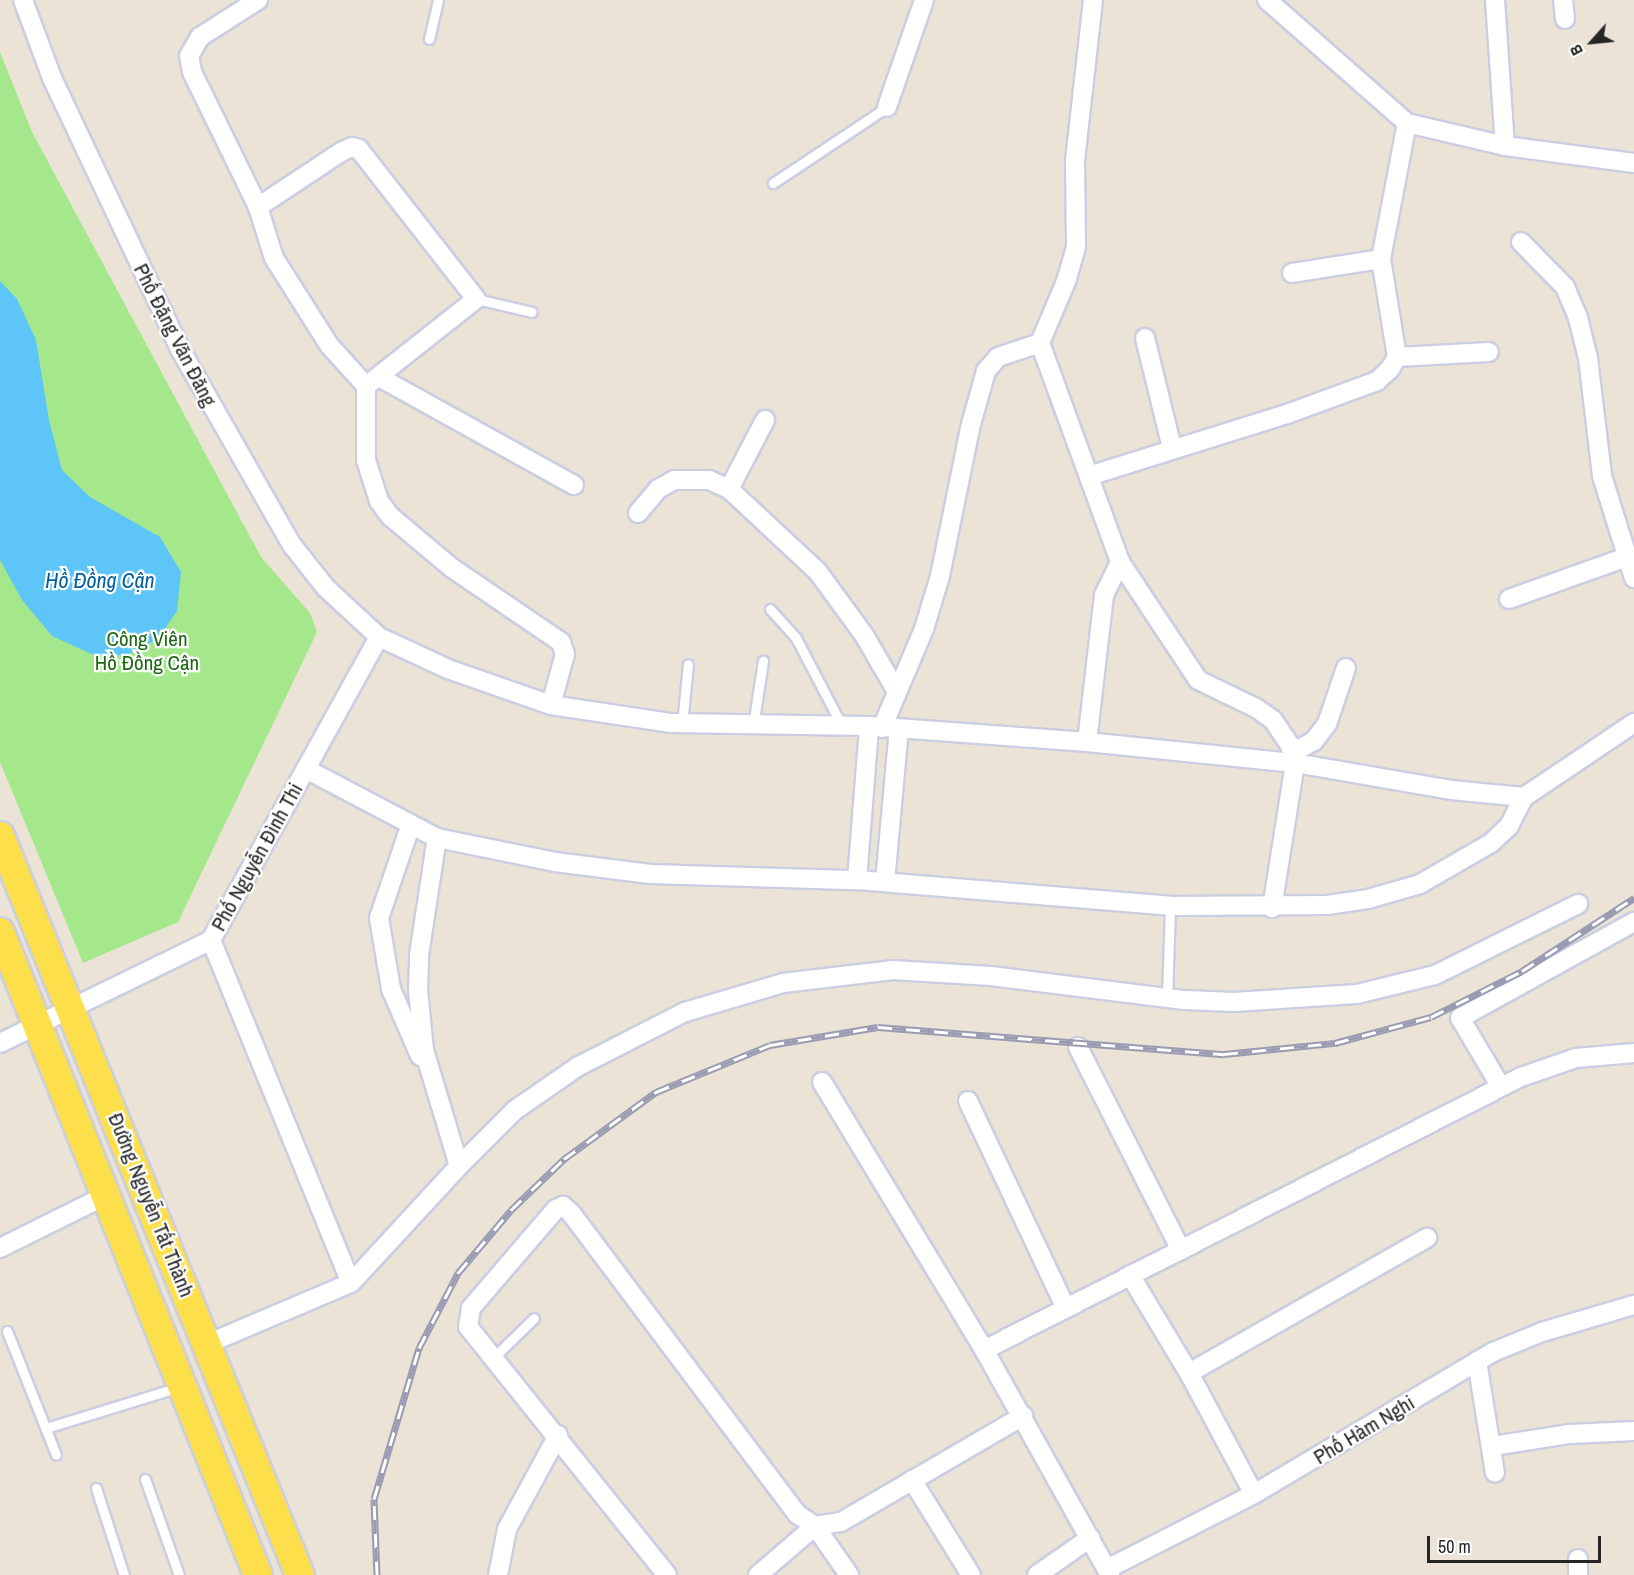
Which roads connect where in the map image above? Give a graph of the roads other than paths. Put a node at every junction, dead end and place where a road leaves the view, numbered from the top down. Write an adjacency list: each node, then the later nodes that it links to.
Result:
1 (22, 0): 38 (street, Phố Đặng Văn Đăng)
2 (258, 0): 16 (street)
3 (438, 0): 10 (lane)
4 (924, 0): 11 (street)
5 (1094, 0): 23 (street)
6 (1268, 0): 12 (street)
7 (1495, 0): 13 (street)
8 (1563, 0): 9 (street)
9 (1565, 19)
10 (429, 39)
11 (887, 107): 15 (lane)
12 (1407, 123): 13 (street); 18 (street)
13 (1505, 146): 14 (street)
14 (1634, 163)
15 (773, 183)
16 (258, 207): 20 (street); 26 (street)
17 (1521, 242): 33 (street)
18 (1381, 259): 19 (street); 25 (street)
19 (1292, 273)
20 (476, 299): 21 (lane); 26 (street)
21 (532, 312)
22 (1144, 338): 28 (street)
23 (1040, 343): 29 (street); 42 (street)
24 (1489, 352): 25 (street)
25 (1397, 357): 28 (street)
26 (373, 381): 30 (street); 43 (street)
27 (765, 420): 31 (street)
28 (1172, 448): 29 (street)
29 (1089, 476): 34 (street)
30 (574, 485)
31 (729, 489): 32 (street); 42 (street)
32 (638, 513)
33 (1627, 557): 35 (street); 36 (street)
34 (1120, 562): 49 (street); 50 (street)
35 (1634, 579)
36 (1509, 599)
37 (770, 609): 47 (lane)
38 (379, 637): 43 (street, Phố Đặng Văn Đăng); 51 (street, Phố Nguyễn Đình Thi)
39 (763, 661): 46 (lane)
40 (688, 664): 45 (lane)
41 (1346, 668): 50 (street)
42 (897, 692): 48 (street)
43 (551, 705): 45 (street, Phố Đặng Văn Đăng)
44 (1634, 723): 52 (street)
45 (682, 724): 46 (street, Phố Đặng Văn Đăng)
46 (753, 726): 47 (street, Phố Đặng Văn Đăng)
47 (842, 726): 48 (street, Phố Đặng Văn Đăng)
48 (883, 728): 49 (street, Phố Đặng Văn Đăng); 56 (street); 57 (street)
49 (1087, 742): 50 (street, Phố Đặng Văn Đăng)
50 (1294, 758): 52 (street, Phố Đặng Văn Đăng); 60 (street)
51 (306, 769): 53 (street); 63 (street, Phố Nguyễn Đình Thi)
52 (1524, 797): 60 (street)
53 (411, 824): 55 (street); 70 (street)
54 (0, 836): 65 (main road, Đường Nguyễn Tất Thành)
55 (437, 838): 56 (street); 70 (street)
56 (857, 880): 57 (street)
57 (885, 882): 59 (street)
58 (1578, 904): 64 (street)
59 (1170, 906): 60 (street); 64 (lane)
60 (1272, 908)
61 (1634, 922): 72 (street)
62 (0, 932): 66 (main road, Đường Nguyễn Tất Thành)
63 (211, 940): 65 (street, Phố Nguyễn Đình Thi); 80 (street)
64 (1167, 998): 74 (street)
65 (70, 1008): 66 (street, Phố Nguyễn Đình Thi); 85 (main road, Đường Nguyễn Tất Thành)
66 (38, 1025): 67 (street, Phố Nguyễn Đình Thi); 75 (main road, Đường Nguyễn Tất Thành)
67 (0, 1043)
68 (1078, 1047): 78 (street)
69 (1634, 1053): 72 (street)
70 (430, 1077): 74 (street)
71 (822, 1082): 86 (street)
72 (1501, 1087): 78 (street)
73 (968, 1101): 82 (street)
74 (459, 1166): 80 (street)
75 (106, 1195): 77 (street); 90 (main road, Đường Nguyễn Tất Thành)
76 (1427, 1238): 89 (street)
77 (0, 1248)
78 (1181, 1250): 79 (street)
79 (1130, 1275): 82 (street); 89 (street)
80 (351, 1283): 85 (street)
81 (1634, 1305): 88 (street, Phố Hàm Nghi)
82 (1066, 1308): 86 (street)
83 (534, 1318): 87 (lane)
84 (8, 1331): 92 (lane)
85 (207, 1344): 102 (main road, Đường Nguyễn Tất Thành)
86 (984, 1350): 91 (street)
87 (494, 1358): 94 (street); 103 (street)
88 (1477, 1361): 95 (street); 101 (street, Phố Hàm Nghi)
89 (1189, 1373): 101 (street)
90 (184, 1385): 92 (lane); 104 (main road, Đường Nguyễn Tất Thành)
91 (1023, 1416): 99 (street); 105 (street)
92 (46, 1428): 96 (lane)
93 (1634, 1431): 95 (street)
94 (558, 1436): 111 (street); 112 (street)
95 (1493, 1446): 97 (street)
96 (56, 1455)
97 (1496, 1473)
98 (145, 1479): 108 (lane)
99 (912, 1480): 103 (street); 115 (street)
100 (96, 1488): 107 (lane)
101 (1254, 1494): 106 (street, Phố Hàm Nghi)
102 (279, 1519): 104 (main road); 110 (main road, Đường Nguyễn Tất Thành)
103 (815, 1526): 113 (street); 114 (street)
104 (243, 1530): 109 (main road, Đường Nguyễn Tất Thành)
105 (1090, 1538): 106 (street); 116 (street)
106 (1108, 1572)
107 (124, 1575)
108 (179, 1575)
109 (258, 1575)
110 (300, 1575)
111 (498, 1575)
112 (667, 1575)
113 (758, 1575)
114 (849, 1575)
115 (971, 1575)
116 (1037, 1575)

